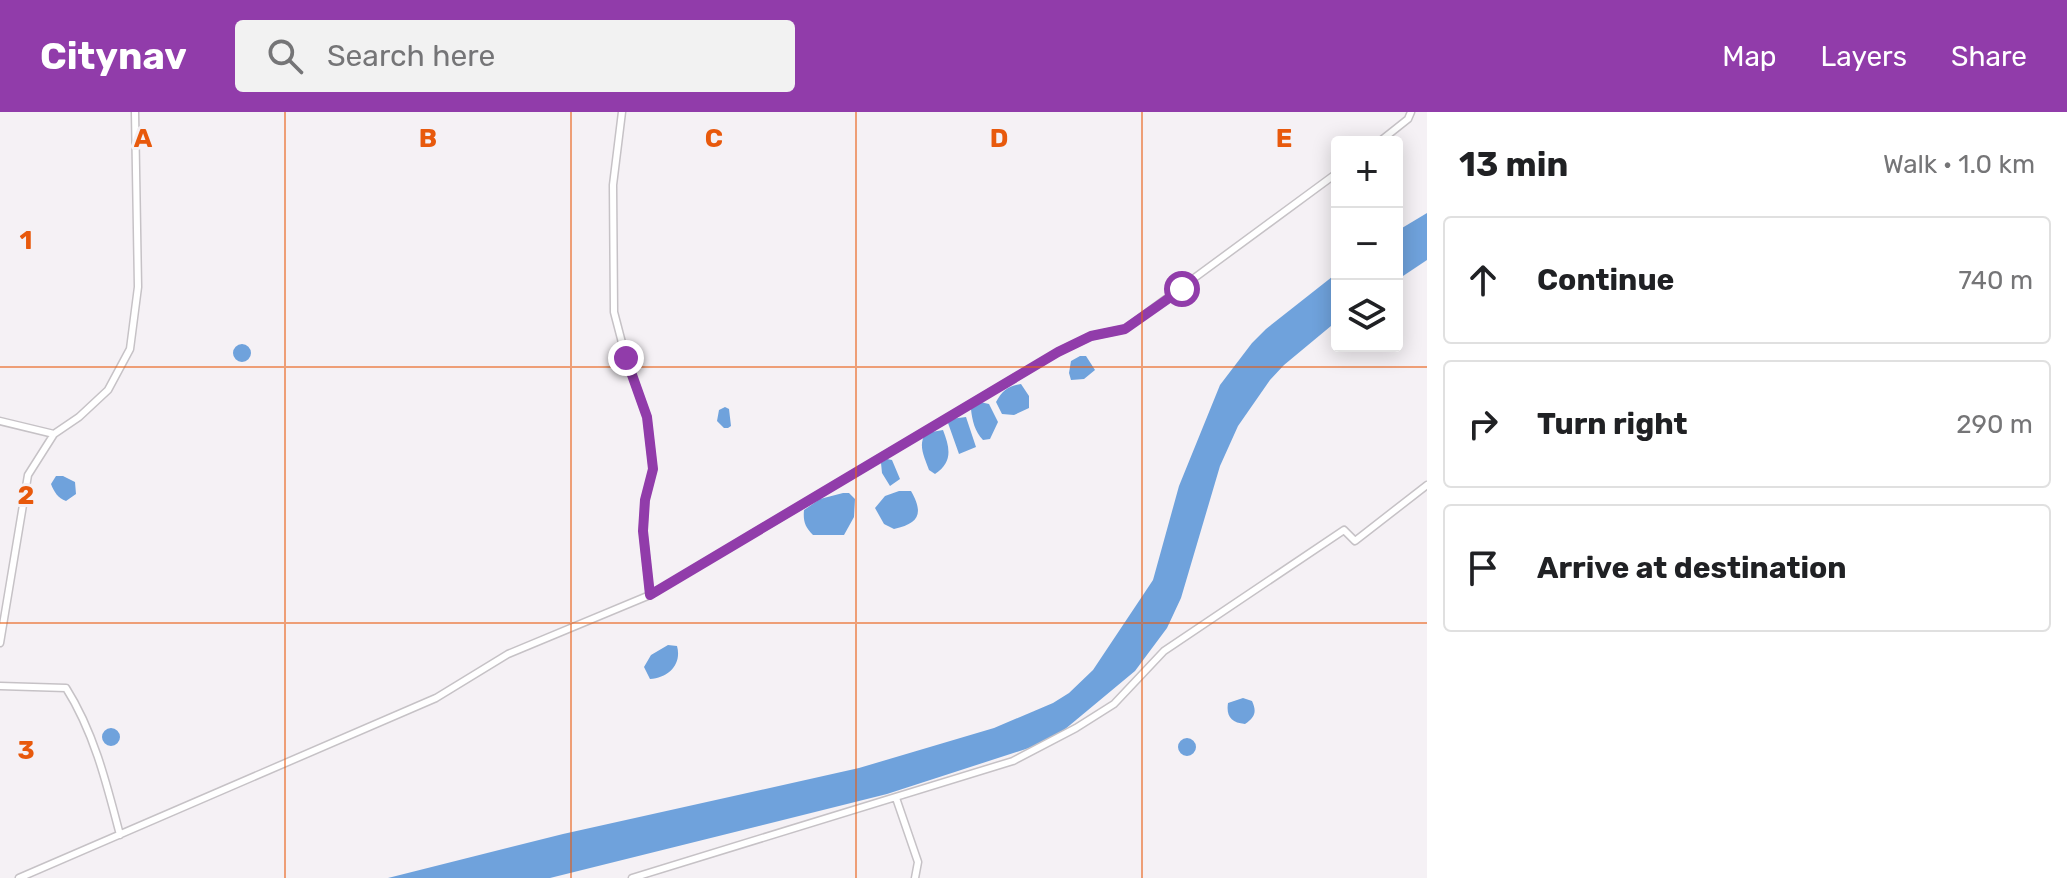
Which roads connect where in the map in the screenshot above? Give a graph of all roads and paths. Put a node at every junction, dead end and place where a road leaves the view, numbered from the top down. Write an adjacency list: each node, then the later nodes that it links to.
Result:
1 (135, 112): 7 (street)
2 (622, 112): 9 (street)
3 (1411, 112): 4 (street)
4 (1387, 136)
5 (1331, 177): 9 (street)
6 (0, 421): 7 (street)
7 (54, 434): 10 (street)
8 (1427, 485): 12 (street)
9 (650, 595): 13 (street)
10 (0, 643)
11 (0, 686): 13 (street)
12 (896, 798): 15 (street); 16 (street)
13 (120, 835): 14 (street)
14 (19, 878)
15 (632, 878)
16 (915, 878)

